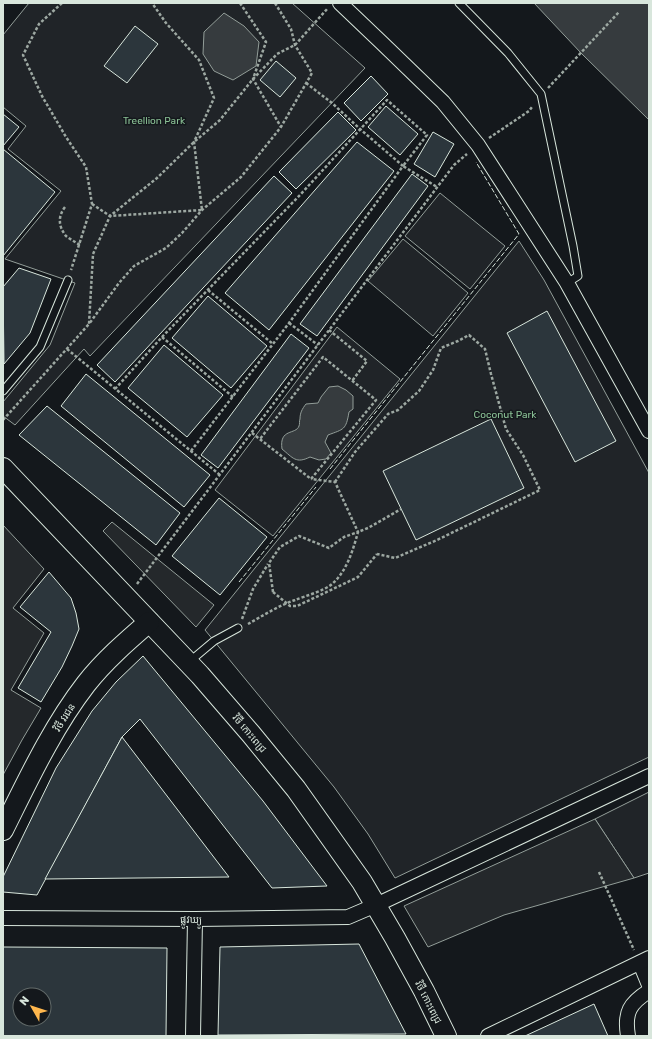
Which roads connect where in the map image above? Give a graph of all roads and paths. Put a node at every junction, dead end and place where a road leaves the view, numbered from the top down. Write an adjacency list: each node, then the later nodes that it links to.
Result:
1 (62, 3): 19 (path)
2 (152, 3): 15 (path)
3 (240, 3): 10 (path)
4 (275, 3): 9 (path)
5 (332, 3): 9 (path)
6 (340, 3): 16 (street)
7 (459, 3): 12 (lane)
8 (619, 12): 12 (path)
9 (295, 45): 10 (path); 11 (path)
10 (252, 79): 13 (path); 15 (path)
11 (306, 83): 13 (path); 14 (path)
12 (542, 94): 16 (path); 25 (lane)
13 (281, 127): 21 (path)
14 (360, 129): 17 (path); 17 (path); 26 (path)
15 (194, 142): 21 (path); 22 (path)
16 (478, 145): 18 (path); 25 (street)
17 (403, 166): 18 (path); 27 (path)
18 (437, 187): 29 (path)
19 (92, 204): 22 (path); 23 (path)
20 (65, 207): 23 (path)
21 (202, 210): 22 (path); 28 (path)
22 (110, 216): 28 (path)
23 (80, 245): 24 (path)
24 (68, 280): 36 (lane)
25 (567, 283): 39 (street)
26 (208, 290): 30 (path); 31 (path)
27 (289, 323): 31 (path); 32 (path)
28 (89, 324): 33 (path)
29 (329, 330): 32 (path); 34 (path)
30 (162, 337): 35 (path); 37 (path)
31 (273, 344): 37 (path)
32 (318, 345): 40 (path)
33 (67, 349): 35 (path); 38 (path)
34 (352, 381): 41 (path); 45 (path)
35 (115, 389): 42 (path)
36 (3, 391)
37 (233, 397): 42 (path)
38 (3, 420)
39 (649, 430)
40 (252, 433): 41 (path); 44 (path)
41 (260, 439): 45 (path)
42 (191, 451): 44 (path)
43 (3, 468): 50 (main road, វិថី កោះពេជ្រ)
44 (220, 475): 50 (path)
45 (311, 479): 46 (path)
46 (335, 482): 48 (path); 49 (path, bridge)
47 (401, 509): 48 (path)
48 (358, 532): 49 (path); 52 (path)
49 (269, 563): 52 (path)
50 (124, 596): 51 (main road, វិថី កោះពេជ្រ)
51 (149, 622): 53 (main road, វិថី កោះពេជ្រ); 55 (main road, វិថី វរជន)
52 (238, 628): 53 (lane)
53 (188, 663): 57 (main road, វិថី កោះពេជ្រ)
54 (649, 776): 57 (street, ផ្លូវឃ្យូ)
55 (3, 830)
56 (599, 872): 60 (path)
57 (376, 905): 59 (street, ផ្លូវឃ្យូ); 65 (main road, វិថី កោះពេជ្រ)
58 (3, 918): 59 (street, ផ្លូវឃ្យូ)
59 (195, 919): 64 (street)
60 (633, 949)
61 (644, 960): 62 (street); 66 (street)
62 (649, 985)
63 (649, 990): 67 (street)
64 (193, 1036)
65 (446, 1036)
66 (488, 1036)
67 (628, 1036)

